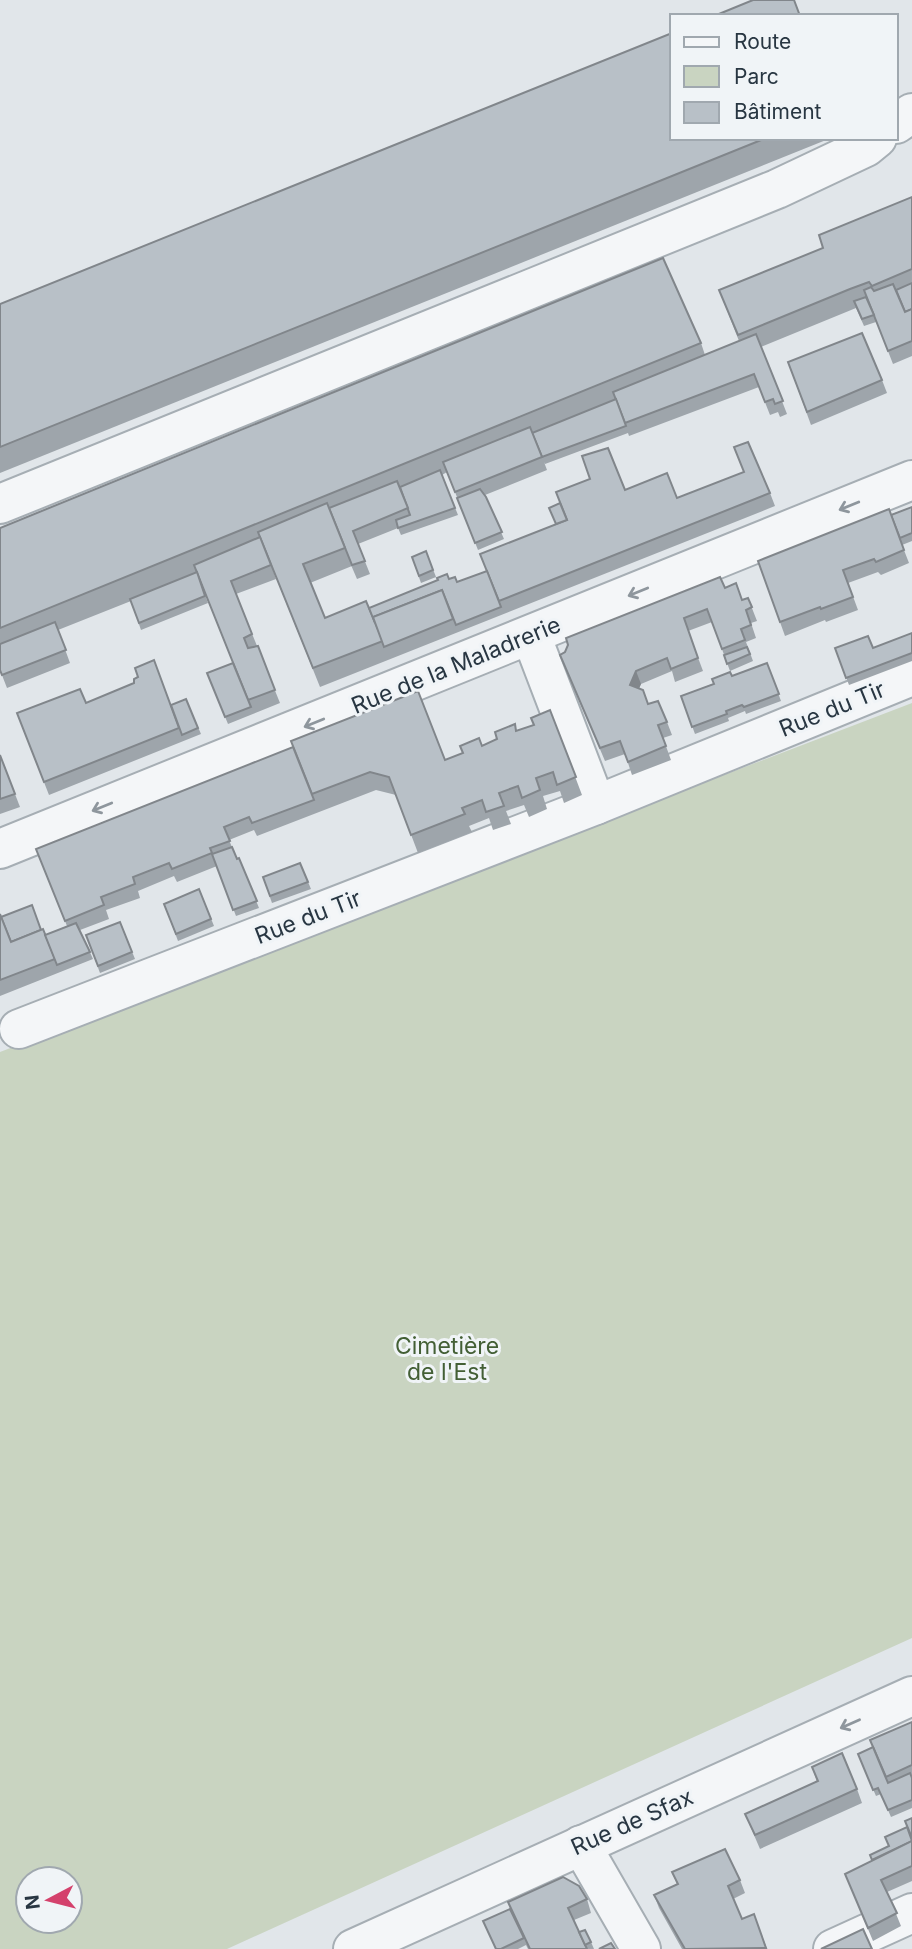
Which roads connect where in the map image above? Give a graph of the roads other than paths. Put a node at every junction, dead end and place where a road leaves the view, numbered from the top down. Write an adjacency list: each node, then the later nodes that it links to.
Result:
1 (875, 140): 3 (street)
2 (912, 480): 4 (street, Rue de la Maladrerie, one-way to 4)
3 (0, 504)
4 (531, 635): 6 (street); 7 (street, Rue de la Maladrerie, one-way to 7)
5 (912, 676): 6 (street, Rue du Tir)
6 (596, 805): 8 (street, Rue du Tir)
7 (0, 849)
8 (19, 1029)
9 (912, 1696): 10 (street, Rue de Sfax, one-way to 10)
10 (581, 1845): 12 (street, Rue de Sfax); 13 (street)
11 (912, 1913): 14 (street)
12 (353, 1949)
13 (641, 1949)
14 (833, 1949)

